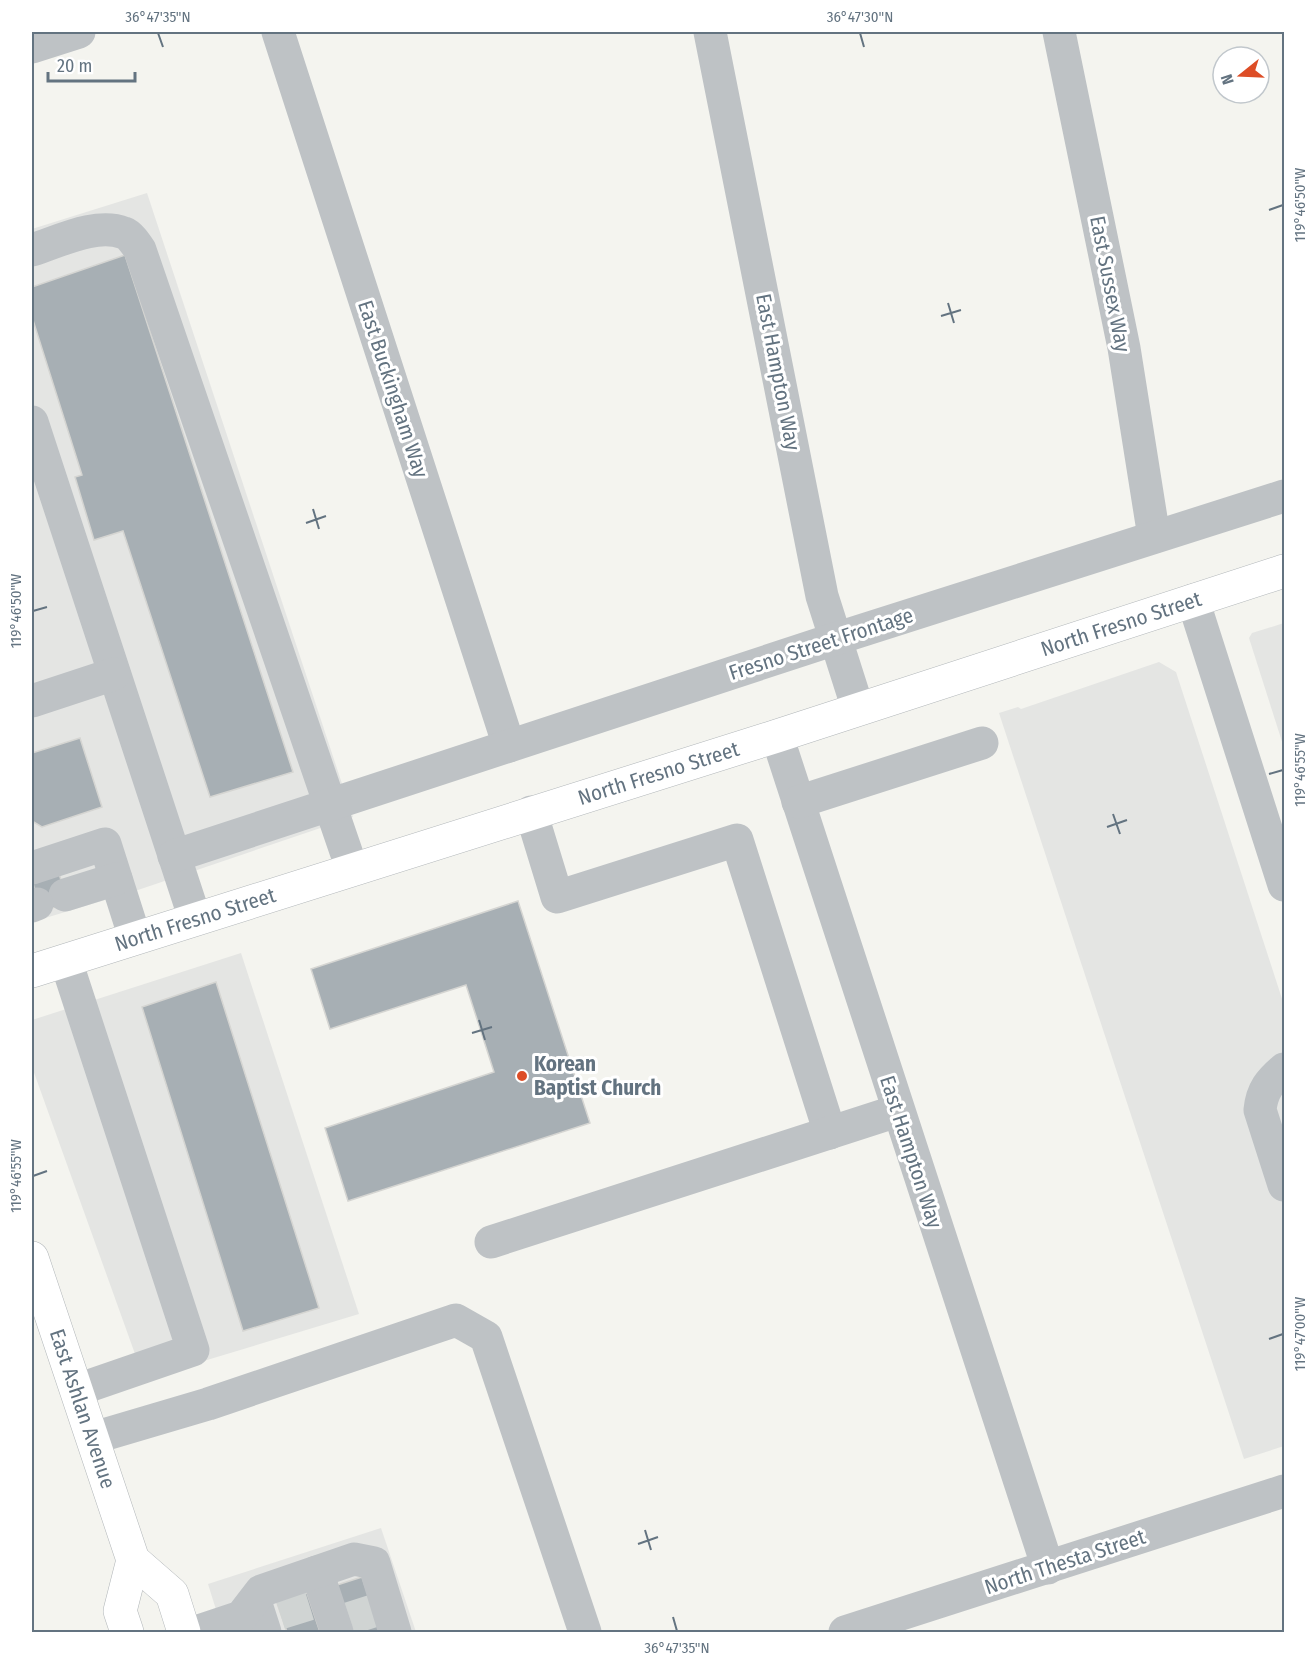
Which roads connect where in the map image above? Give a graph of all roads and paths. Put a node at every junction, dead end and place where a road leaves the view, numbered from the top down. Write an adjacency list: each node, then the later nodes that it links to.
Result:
1 (79, 32): 5 (street)
2 (278, 32): 18 (street, East Buckingham Way)
3 (710, 32): 12 (street, East Hampton Way)
4 (1059, 32): 9 (street, East Sussex Way)
5 (32, 46)
6 (32, 250): 19 (street)
7 (32, 422): 13 (street)
8 (1284, 496): 9 (street, Fresno Street Frontage)
9 (1154, 537): 12 (street, Fresno Street Frontage)
10 (1284, 571): 11 (main road, North Fresno Street)
11 (1193, 600): 15 (main road, North Fresno Street); 26 (street)
12 (835, 639): 15 (street, East Hampton Way); 18 (street, Fresno Street Frontage)
13 (114, 674): 14 (street); 22 (street)
14 (32, 701)
15 (858, 709): 16 (main road, North Fresno Street)
16 (777, 736): 20 (street, East Hampton Way); 21 (main road, North Fresno Street)
17 (982, 743): 20 (street)
18 (509, 746): 19 (street, Fresno Street Frontage)
19 (336, 791): 22 (street, Fresno Street Frontage); 24 (street)
20 (798, 802): 32 (street, East Hampton Way)
21 (531, 812): 24 (main road, North Fresno Street); 33 (street)
22 (174, 856): 28 (street)
23 (32, 868): 25 (street)
24 (352, 869): 28 (main road, North Fresno Street)
25 (116, 879): 27 (street); 29 (street)
26 (1284, 885)
27 (45, 902)
28 (195, 919): 29 (main road, North Fresno Street)
29 (135, 938): 30 (main road, North Fresno Street)
30 (41, 965): 37 (street)
31 (1284, 1068): 34 (street)
32 (897, 1111): 33 (street); 41 (street, East Hampton Way)
33 (830, 1133): 35 (street)
34 (1284, 1185)
35 (491, 1242)
36 (32, 1258): 37 (main road, East Ashlan Avenue)
37 (77, 1390): 38 (main road, East Ashlan Avenue)
38 (93, 1438): 40 (main road, East Ashlan Avenue); 46 (street)
39 (1284, 1491): 41 (street, North Thesta Street)
40 (133, 1560): 43 (main road); 44 (main road)
41 (1047, 1568): 47 (street, North Thesta Street)
42 (318, 1616): 45 (street)
43 (127, 1632)
44 (184, 1632)
45 (195, 1632)
46 (585, 1632)
47 (845, 1632)

